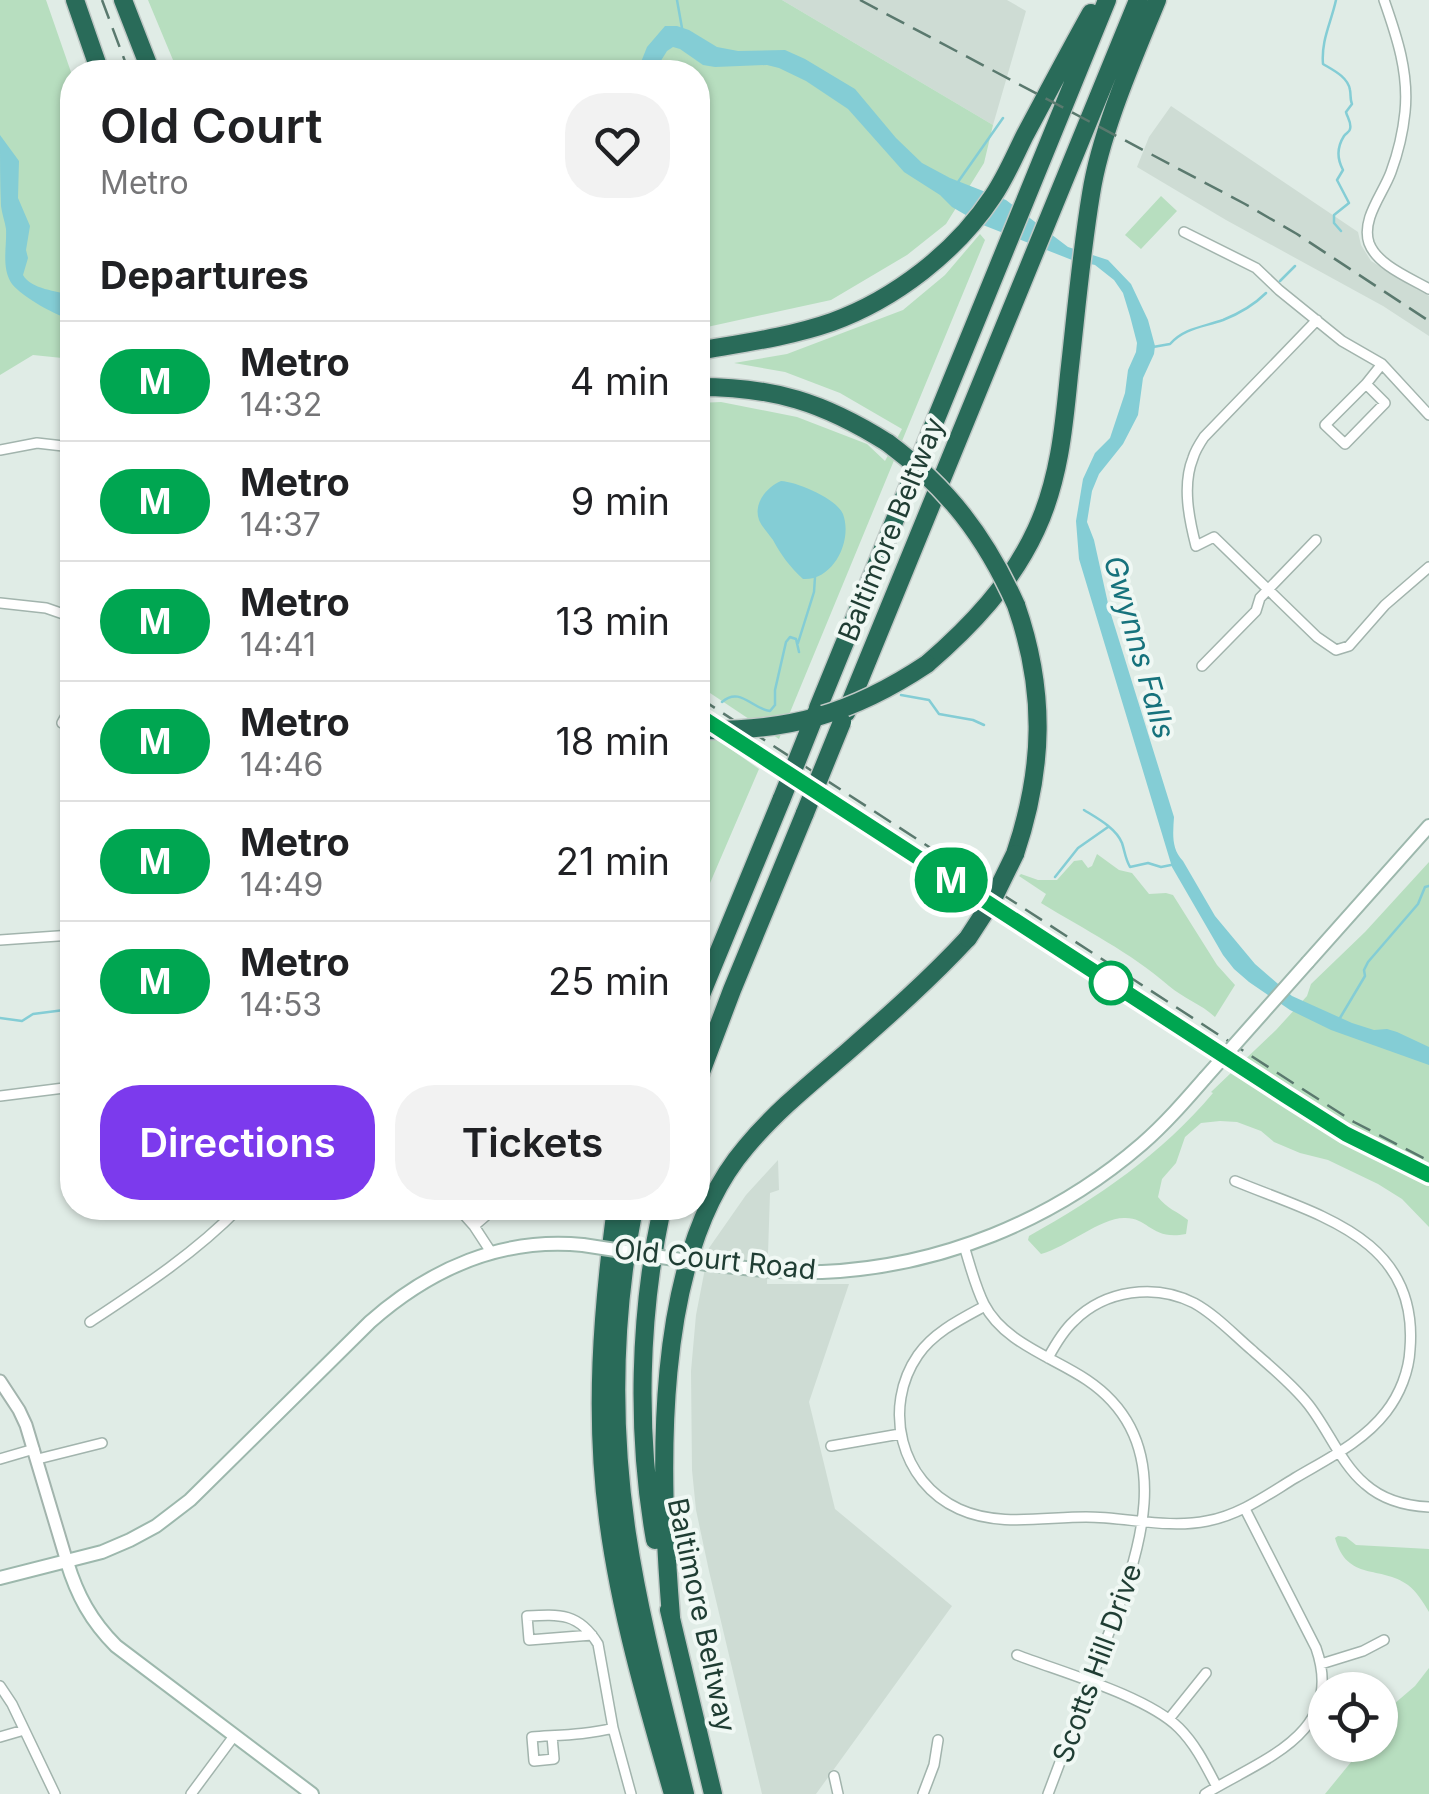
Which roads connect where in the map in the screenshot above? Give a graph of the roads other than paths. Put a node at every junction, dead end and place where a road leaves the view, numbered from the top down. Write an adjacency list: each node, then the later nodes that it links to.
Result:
1 (74, 0): 8 (highway)
2 (123, 0): 9 (highway)
3 (1098, 0): 13 (highway)
4 (1106, 0): 30 (highway, Baltimore Beltway, bridge)
5 (1138, 0): 31 (highway, Baltimore Beltway, bridge)
6 (1157, 0): 26 (highway, bridge)
7 (1384, 0): 11 (street)
8 (96, 60)
9 (146, 60)
10 (1184, 232): 12 (street)
11 (1429, 289)
12 (1317, 320): 14 (street); 22 (street)
13 (710, 349)
14 (1382, 364): 15 (street); 17 (street)
15 (1366, 384): 15 (street)
16 (710, 388): 35 (highway, bridge)
17 (1429, 415)
18 (60, 445): 19 (street)
19 (0, 450)
20 (1316, 540): 22 (street)
21 (1429, 568): 22 (street)
22 (1267, 590): 25 (street)
23 (0, 603): 24 (street)
24 (60, 613)
25 (1202, 666)
26 (710, 730)
27 (1429, 826): 44 (main road, Old Court Road, bridge)
28 (60, 936): 29 (street)
29 (0, 940)
30 (710, 973)
31 (710, 1048)
32 (60, 1088): 33 (street)
33 (0, 1096)
34 (1236, 1182): 53 (street)
35 (710, 1200)
36 (226, 1220): 47 (street)
37 (469, 1220): 43 (street)
38 (481, 1220): 43 (street)
39 (614, 1220): 82 (highway)
40 (632, 1220): 83 (highway, Baltimore Beltway)
41 (660, 1220): 61 (highway, Baltimore Beltway)
42 (702, 1220): 61 (highway, bridge)
43 (474, 1226): 45 (street)
44 (964, 1246): 45 (main road, Old Court Road, bridge); 46 (street, Scotts Hill Drive)
45 (491, 1252): 59 (main road, Old Court Road)
46 (985, 1306): 48 (street, Scotts Hill Drive); 50 (street)
47 (90, 1322)
48 (1048, 1358): 53 (street); 58 (street, Scotts Hill Drive)
49 (0, 1380): 54 (street)
50 (900, 1434): 52 (street); 58 (street)
51 (102, 1444): 54 (street)
52 (831, 1446)
53 (1340, 1451): 56 (street); 57 (street)
54 (36, 1454): 55 (street); 59 (street)
55 (0, 1458)
56 (1429, 1506)
57 (1244, 1509): 58 (street); 65 (street)
58 (1142, 1522): 67 (street, Scotts Hill Drive)
59 (67, 1562): 60 (main road, Old Court Road); 72 (main road)
60 (0, 1578)
61 (671, 1618): 84 (highway, Baltimore Beltway)
62 (592, 1635): 62 (street); 70 (street)
63 (1384, 1640): 65 (street)
64 (1016, 1655): 67 (street)
65 (1321, 1664): 77 (street)
66 (1206, 1673): 69 (street)
67 (1090, 1683): 69 (street); 87 (street, Scotts Hill Drive)
68 (0, 1686): 71 (street)
69 (1170, 1720): 77 (street)
70 (613, 1728): 73 (street); 81 (street)
71 (24, 1730): 74 (street); 79 (street)
72 (234, 1736): 78 (main road); 80 (street)
73 (552, 1736)
74 (0, 1738)
75 (938, 1740): 86 (street)
76 (834, 1776): 85 (street)
77 (1217, 1787): 88 (street)
78 (310, 1793)
79 (56, 1794)
80 (191, 1794)
81 (631, 1794)
82 (672, 1794)
83 (685, 1794)
84 (713, 1794)
85 (838, 1794)
86 (923, 1794)
87 (1048, 1794)
88 (1205, 1794)

